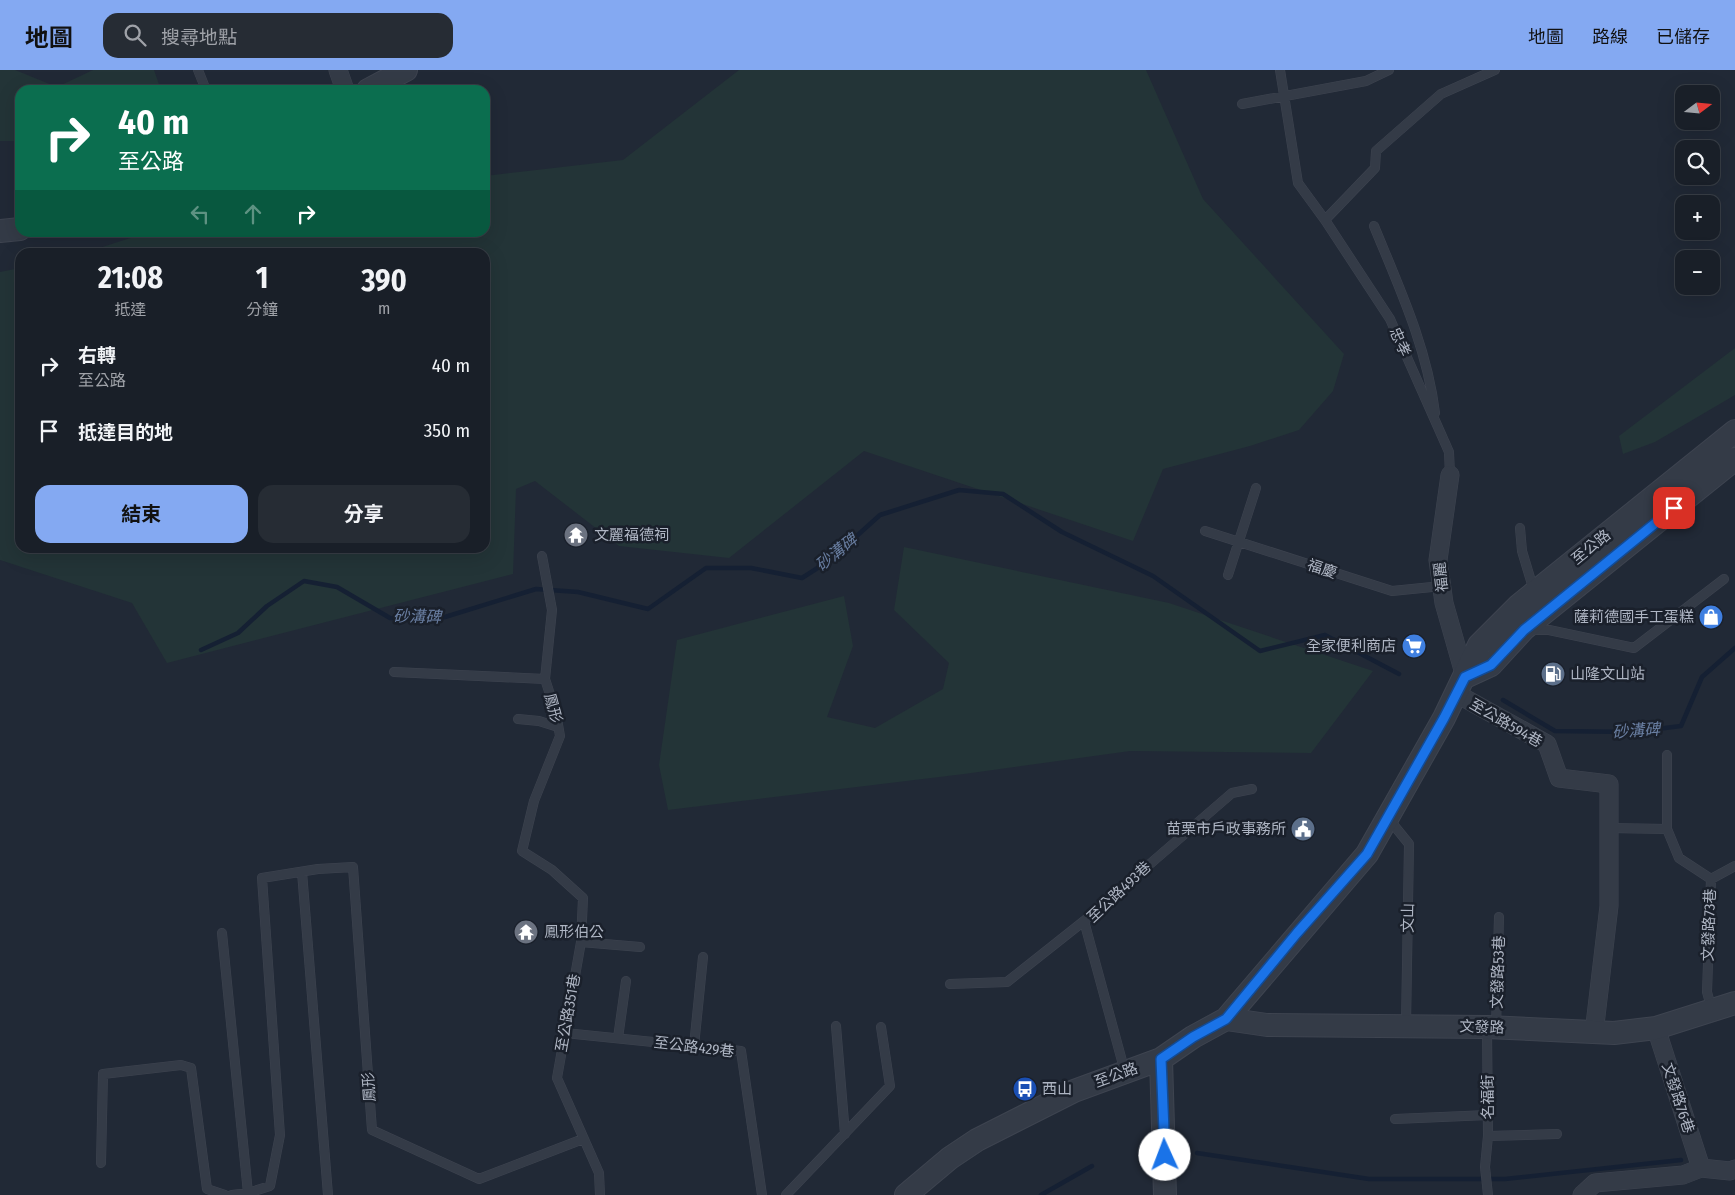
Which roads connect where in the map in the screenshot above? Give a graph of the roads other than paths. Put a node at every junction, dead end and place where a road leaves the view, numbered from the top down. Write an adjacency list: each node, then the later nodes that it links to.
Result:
1 (198, 70): 7 (lane)
2 (338, 70): 8 (street)
3 (406, 70): 9 (street)
4 (1280, 70): 10 (lane, 忠孝)
5 (1388, 70): 10 (lane)
6 (1494, 70): 12 (lane)
7 (204, 85)
8 (344, 85)
9 (378, 85)
10 (1284, 97): 11 (lane); 12 (lane, 忠孝)
11 (1242, 104)
12 (1325, 220): 16 (lane, 忠孝)
13 (1374, 226): 16 (lane)
14 (15, 230): 15 (street)
15 (0, 231)
16 (1436, 421): 19 (lane, 忠孝)
17 (1735, 431): 28 (street, 至公路)
18 (1735, 459): 29 (street, 至公路)
19 (1450, 475): 27 (street, 福麗)
20 (1256, 488): 23 (lane)
21 (1520, 528): 28 (lane)
22 (1205, 531): 23 (lane, 福慶)
23 (1237, 542): 25 (lane); 27 (lane, 福慶)
24 (542, 556): 31 (lane, 鳳形)
25 (1228, 575)
26 (1724, 579): 29 (lane)
27 (1442, 586): 32 (street, 福麗)
28 (1535, 592): 29 (street, 至公路)
29 (1516, 623): 32 (street, 至公路)
30 (394, 672): 31 (lane, 鳳形)
31 (544, 679): 34 (lane, 鳳形)
32 (1461, 686): 37 (street, 至公路); 38 (street, 至公路594巷)
33 (518, 719): 34 (lane)
34 (558, 727): 40 (lane, 鳳形)
35 (1667, 755): 39 (lane)
36 (1252, 789): 45 (lane, 至公路493巷)
37 (1388, 818): 54 (street, 至公路); 56 (lane, 文山)
38 (1609, 828): 39 (lane); 61 (street)
39 (1667, 828): 43 (lane, 文發路73巷)
40 (522, 851): 47 (lane, 至公路351巷)
41 (1735, 866): 43 (lane)
42 (302, 872): 71 (lane, 鳳形); 76 (lane, 鳳形); 79 (lane)
43 (1711, 879): 53 (lane, 文發路73巷)
44 (1500, 917): 58 (lane, 文發路53巷)
45 (1084, 921): 51 (lane); 65 (lane, 至公路493巷)
46 (222, 933): 76 (lane)
47 (581, 942): 48 (lane); 60 (lane, 至公路351巷)
48 (640, 947)
49 (703, 958): 63 (lane)
50 (626, 981): 62 (lane)
51 (950, 984)
52 (1735, 1003): 53 (street, 文發路)
53 (1712, 1010): 59 (street, 文發路)
54 (1226, 1019): 56 (street, 文發路); 64 (street, 至公路)
55 (836, 1026): 68 (lane)
56 (1406, 1026): 58 (street, 文發路)
57 (881, 1027): 68 (lane)
58 (1492, 1027): 61 (street, 文發路); 66 (lane, 名福街)
59 (1656, 1028): 61 (street, 文發路); 73 (street, 文發路76巷)
60 (565, 1033): 62 (lane, 至公路429巷); 71 (lane, 至公路351巷)
61 (1594, 1033)
62 (618, 1038): 63 (lane, 至公路429巷)
63 (694, 1046): 81 (lane, 至公路429巷)
64 (1161, 1059): 65 (street, 至公路); 84 (street)
65 (1125, 1072): 83 (street, 至公路)
66 (1488, 1116): 67 (lane); 70 (lane, 名福街)
67 (1395, 1119)
68 (845, 1134): 82 (lane)
69 (1557, 1134): 70 (lane)
70 (1488, 1136): 75 (lane, 名福街)
71 (583, 1139): 80 (lane, 至公路351巷)
72 (101, 1163): 77 (lane)
73 (1701, 1168): 74 (street); 85 (street)
74 (1735, 1169)
75 (1487, 1191)
76 (248, 1194): 78 (lane, 鳳形)
77 (225, 1195)
78 (232, 1195)
79 (328, 1195)
80 (600, 1195)
81 (762, 1195)
82 (786, 1195)
83 (906, 1195)
84 (1165, 1195)
85 (1582, 1195)

